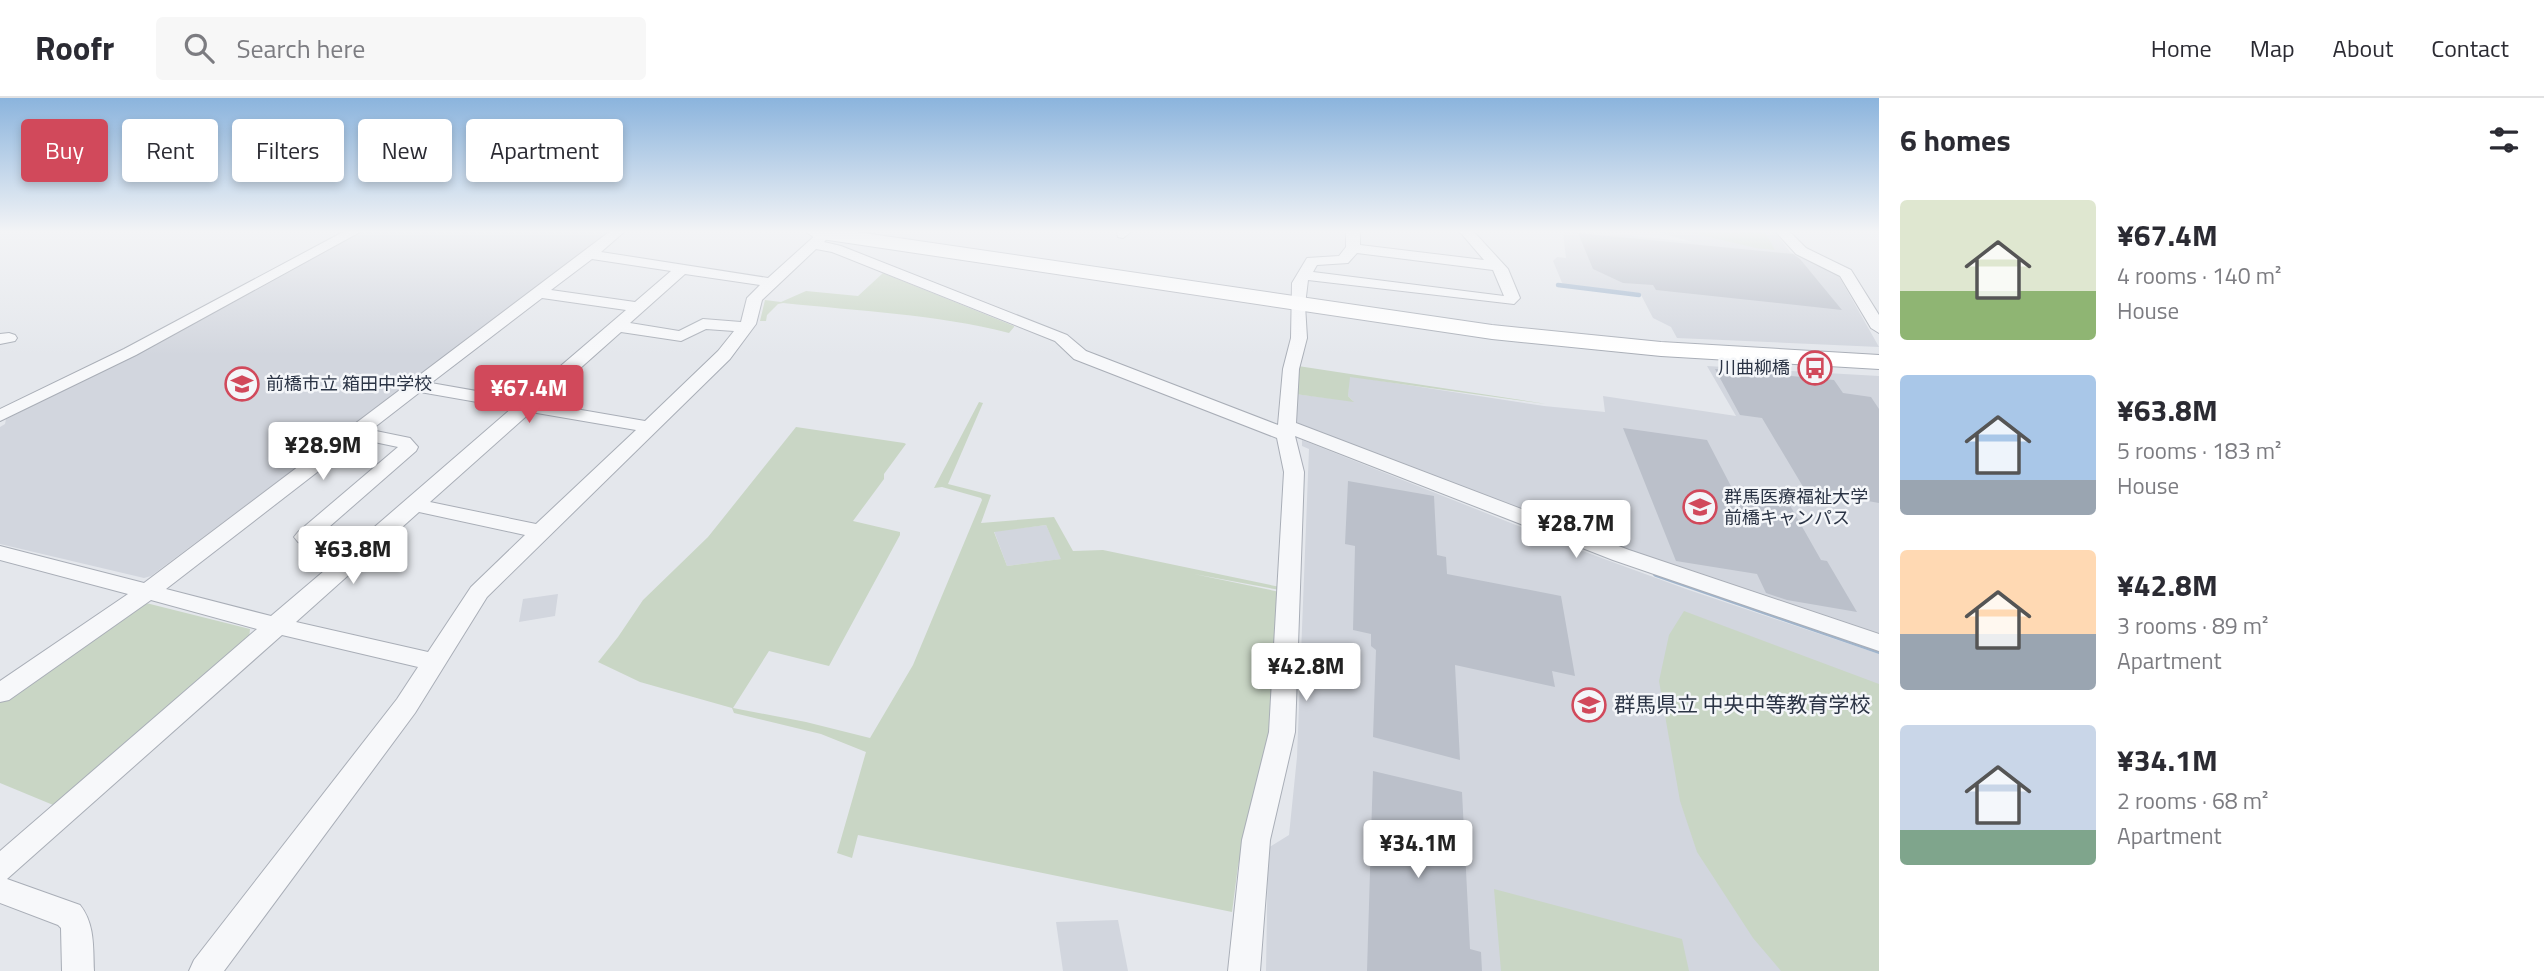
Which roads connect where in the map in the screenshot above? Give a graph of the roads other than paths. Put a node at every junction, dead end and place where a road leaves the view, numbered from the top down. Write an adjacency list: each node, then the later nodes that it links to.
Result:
1 (278, 273): 21 (street)
2 (565, 273): 12 (street)
3 (678, 273): 14 (street)
4 (706, 273): 11 (street)
5 (783, 273): 11 (street)
6 (896, 273): 23 (street)
7 (1074, 273): 13 (street)
8 (1503, 273): 10 (street)
9 (1845, 273): 17 (street)
10 (1306, 275): 13 (street)
11 (772, 283): 16 (street)
12 (539, 293): 14 (street); 19 (street)
13 (1297, 305): 18 (street); 23 (street)
14 (637, 307): 15 (street)
15 (615, 327): 16 (street); 20 (street)
16 (746, 327): 22 (street)
17 (1879, 328)
18 (1879, 362)
19 (416, 386): 20 (street); 24 (street)
20 (526, 405): 22 (street); 25 (street)
21 (0, 416)
22 (649, 427): 26 (street)
23 (1287, 430): 31 (street); 38 (street)
24 (354, 432): 27 (street); 29 (street)
25 (413, 505): 26 (street); 27 (street)
26 (541, 532): 32 (street)
27 (359, 551): 30 (street)
28 (0, 553): 29 (street)
29 (149, 591): 30 (street); 33 (street)
30 (277, 626): 32 (street); 34 (street)
31 (1879, 643)
32 (434, 662): 37 (street)
33 (0, 693)
34 (0, 869)
35 (0, 890): 36 (street)
36 (78, 971)
37 (205, 971)
38 (1244, 971)

